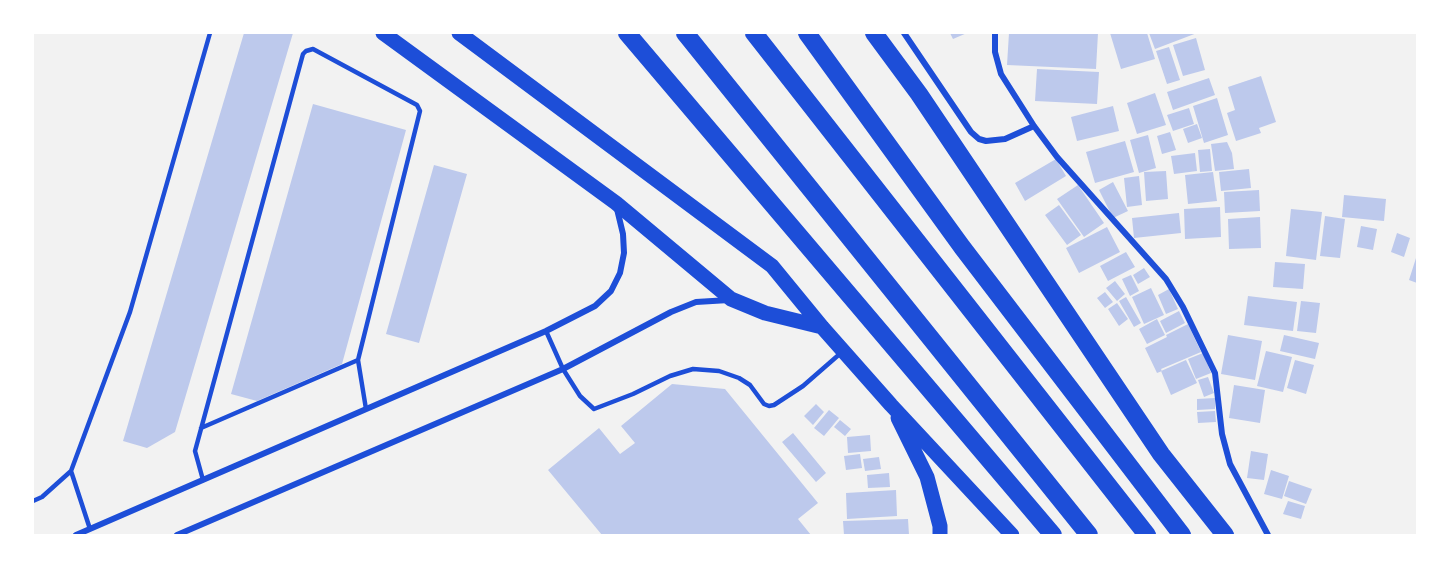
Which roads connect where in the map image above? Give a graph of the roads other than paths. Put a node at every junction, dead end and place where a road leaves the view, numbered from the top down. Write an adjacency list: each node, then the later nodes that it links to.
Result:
1 (210, 33): 22 (lane)
2 (383, 33): 12 (main road)
3 (459, 33): 14 (main road)
4 (627, 33): 30 (highway)
5 (685, 33): 31 (highway)
6 (754, 33): 32 (highway)
7 (807, 33): 33 (highway)
8 (874, 33): 34 (highway)
9 (904, 33): 11 (street)
10 (995, 33): 11 (street)
11 (1034, 126): 35 (street)
12 (616, 203): 13 (main road); 15 (street)
13 (731, 299): 14 (main road); 18 (street)
14 (822, 327): 16 (main road)
15 (546, 331): 18 (lane); 20 (street)
16 (844, 351): 18 (lane); 19 (main road)
17 (358, 360): 20 (lane); 21 (lane); 21 (lane)
18 (563, 369): 27 (street)
19 (891, 405): 28 (main road); 29 (main road)
20 (366, 409): 23 (street)
21 (201, 428): 23 (lane)
22 (71, 471): 24 (lane); 25 (lane)
23 (203, 480): 25 (street)
24 (33, 501)
25 (90, 529): 26 (street)
26 (76, 535)
27 (177, 535)
28 (940, 535)
29 (1012, 535)
30 (1053, 535)
31 (1089, 535)
32 (1146, 535)
33 (1182, 535)
34 (1225, 535)
35 (1269, 535)

